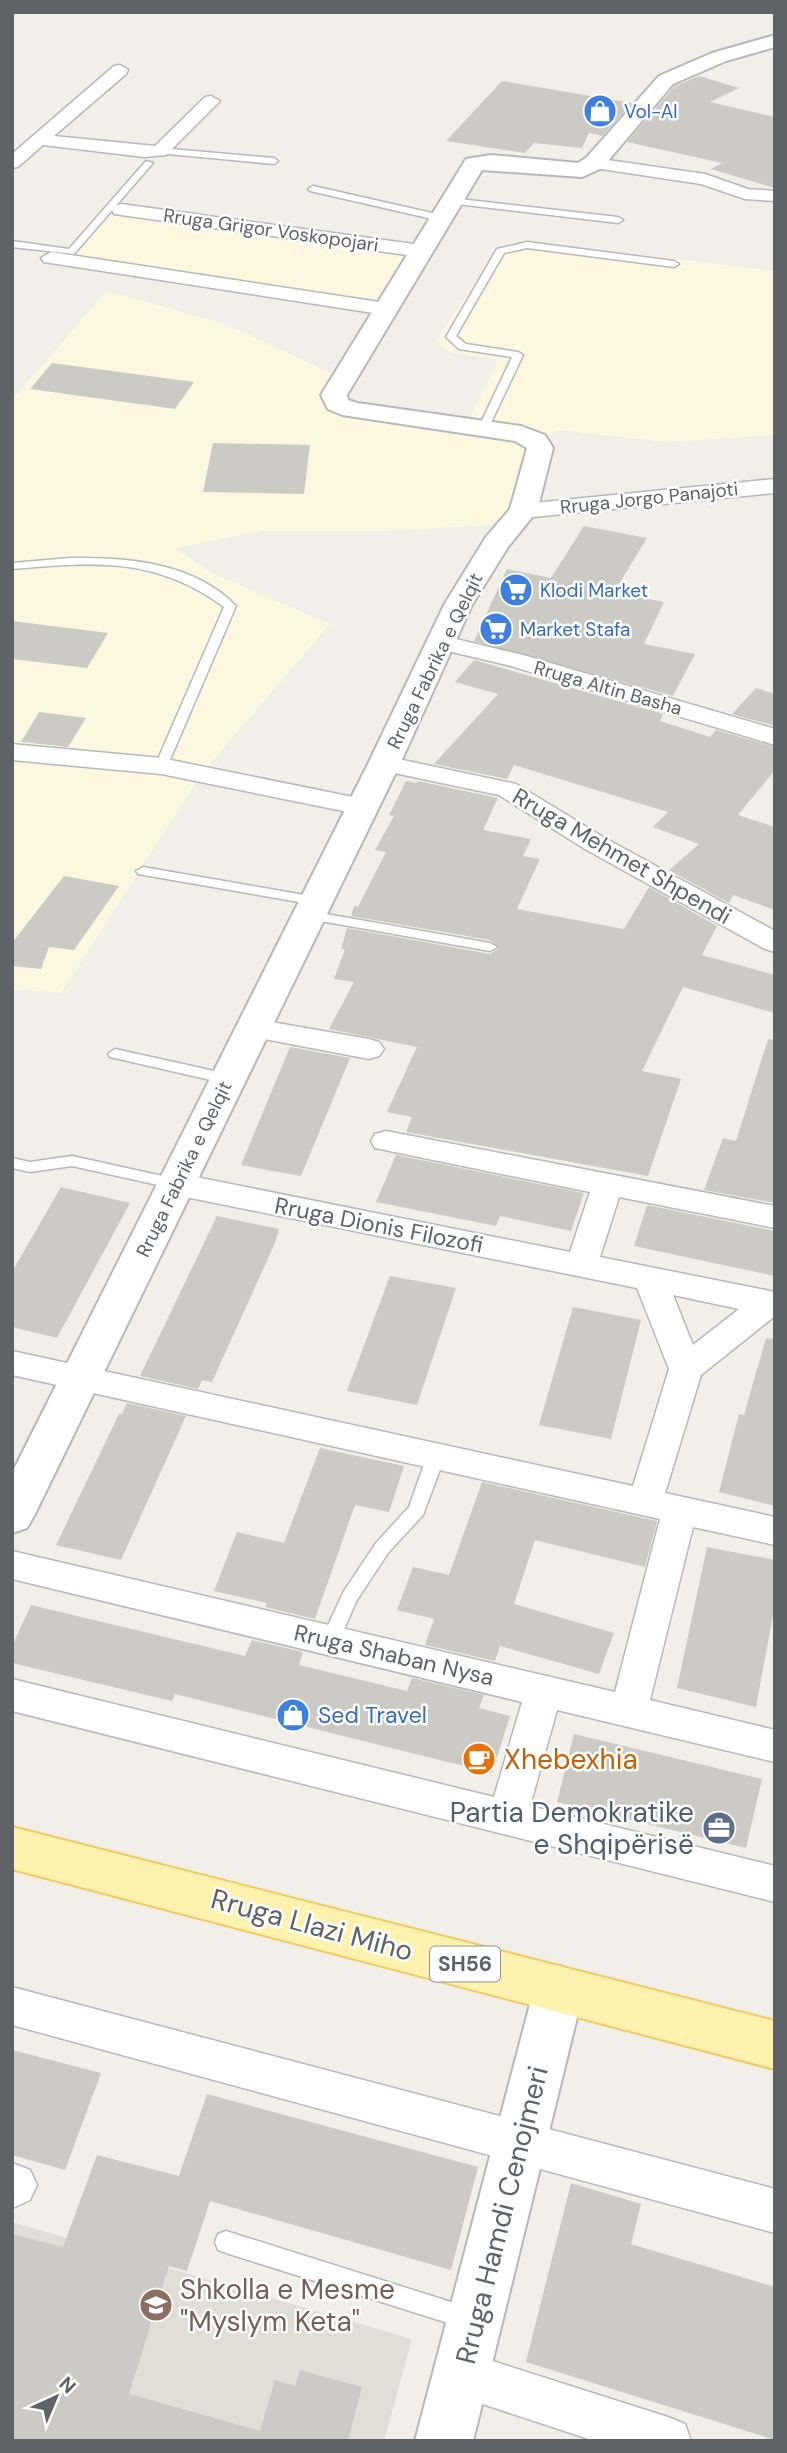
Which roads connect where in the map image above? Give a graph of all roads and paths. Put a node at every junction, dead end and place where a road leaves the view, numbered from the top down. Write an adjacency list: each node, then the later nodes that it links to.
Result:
1 (775, 41): 8 (street)
2 (120, 70): 4 (street)
3 (211, 101): 5 (street)
4 (41, 140): 5 (street); 7 (street)
5 (155, 157): 6 (lane); 11 (lane)
6 (274, 161)
7 (12, 163)
8 (594, 163): 10 (street); 12 (street, Rruga Fabrika e Qelqit)
9 (313, 189): 12 (lane)
10 (775, 196)
11 (114, 209): 15 (street, Rruga Grigor Voskopojari); 16 (lane)
12 (446, 210): 13 (lane); 15 (street, Rruga Fabrika e Qelqit)
13 (618, 220)
14 (12, 244): 16 (lane)
15 (421, 251): 20 (street, Rruga Fabrika e Qelqit)
16 (71, 252): 17 (lane)
17 (83, 255)
18 (51, 258): 20 (street)
19 (674, 264): 21 (lane)
20 (386, 309): 21 (street, Rruga Fabrika e Qelqit)
21 (484, 427): 23 (street, Rruga Fabrika e Qelqit)
22 (775, 486): 23 (street, Rruga Jorgo Panajoti)
23 (523, 511): 25 (street, Rruga Fabrika e Qelqit)
24 (12, 566): 29 (lane)
25 (439, 642): 26 (street, Rruga Altin Basha); 28 (street, Rruga Fabrika e Qelqit)
26 (775, 737)
27 (12, 752): 29 (street)
28 (384, 764): 30 (street, Rruga Fabrika e Qelqit); 33 (street, Rruga Mehmet Shpendi)
29 (161, 766): 30 (street)
30 (363, 807): 32 (street, Rruga Fabrika e Qelqit)
31 (144, 871): 32 (lane)
32 (313, 908): 34 (lane); 35 (street, Rruga Fabrika e Qelqit)
33 (775, 943)
34 (490, 947)
35 (254, 1028): 36 (street); 38 (street, Rruga Fabrika e Qelqit)
36 (369, 1049)
37 (115, 1054): 38 (lane)
38 (228, 1079): 41 (street, Rruga Fabrika e Qelqit)
39 (386, 1141): 42 (street)
40 (12, 1163): 41 (lane)
41 (176, 1184): 44 (street, Rruga Dionis Filozofi); 49 (street, Rruga Fabrika e Qelqit)
42 (608, 1184): 43 (street); 44 (street)
43 (775, 1217)
44 (583, 1265): 45 (street, Rruga Dionis Filozofi)
45 (650, 1279): 46 (street, Rruga Dionis Filozofi); 48 (street)
46 (771, 1303): 48 (street)
47 (12, 1363): 49 (street)
48 (686, 1368): 51 (street)
49 (80, 1378): 50 (street); 52 (street, Rruga Fabrika e Qelqit)
50 (436, 1456): 51 (street); 55 (lane)
51 (663, 1506): 53 (street); 58 (street)
52 (12, 1517)
53 (775, 1531)
54 (12, 1565): 55 (street, Rruga Shaban Nysa)
55 (330, 1640): 56 (street, Rruga Shaban Nysa)
56 (544, 1691): 58 (street, Rruga Shaban Nysa); 60 (street)
57 (12, 1695): 60 (street)
58 (629, 1711): 59 (street, Rruga Shaban Nysa)
59 (775, 1746)
60 (507, 1818): 62 (street)
61 (12, 1848): 63 (main road, Rruga Llazi Miho / SH56)
62 (775, 1884)
63 (559, 1989): 65 (main road, Rruga Llazi Miho / SH56); 66 (street, Rruga Hamdi Cenojmeri)
64 (12, 2006): 66 (street)
65 (775, 2045)
66 (520, 2143): 67 (street); 69 (street, Rruga Hamdi Cenojmeri)
67 (775, 2211)
68 (226, 2242): 69 (lane)
69 (474, 2320): 70 (street, Rruga Hamdi Cenojmeri)
70 (461, 2374): 71 (street, Rruga Hamdi Cenojmeri); 72 (street)
71 (444, 2441)
72 (668, 2441)

